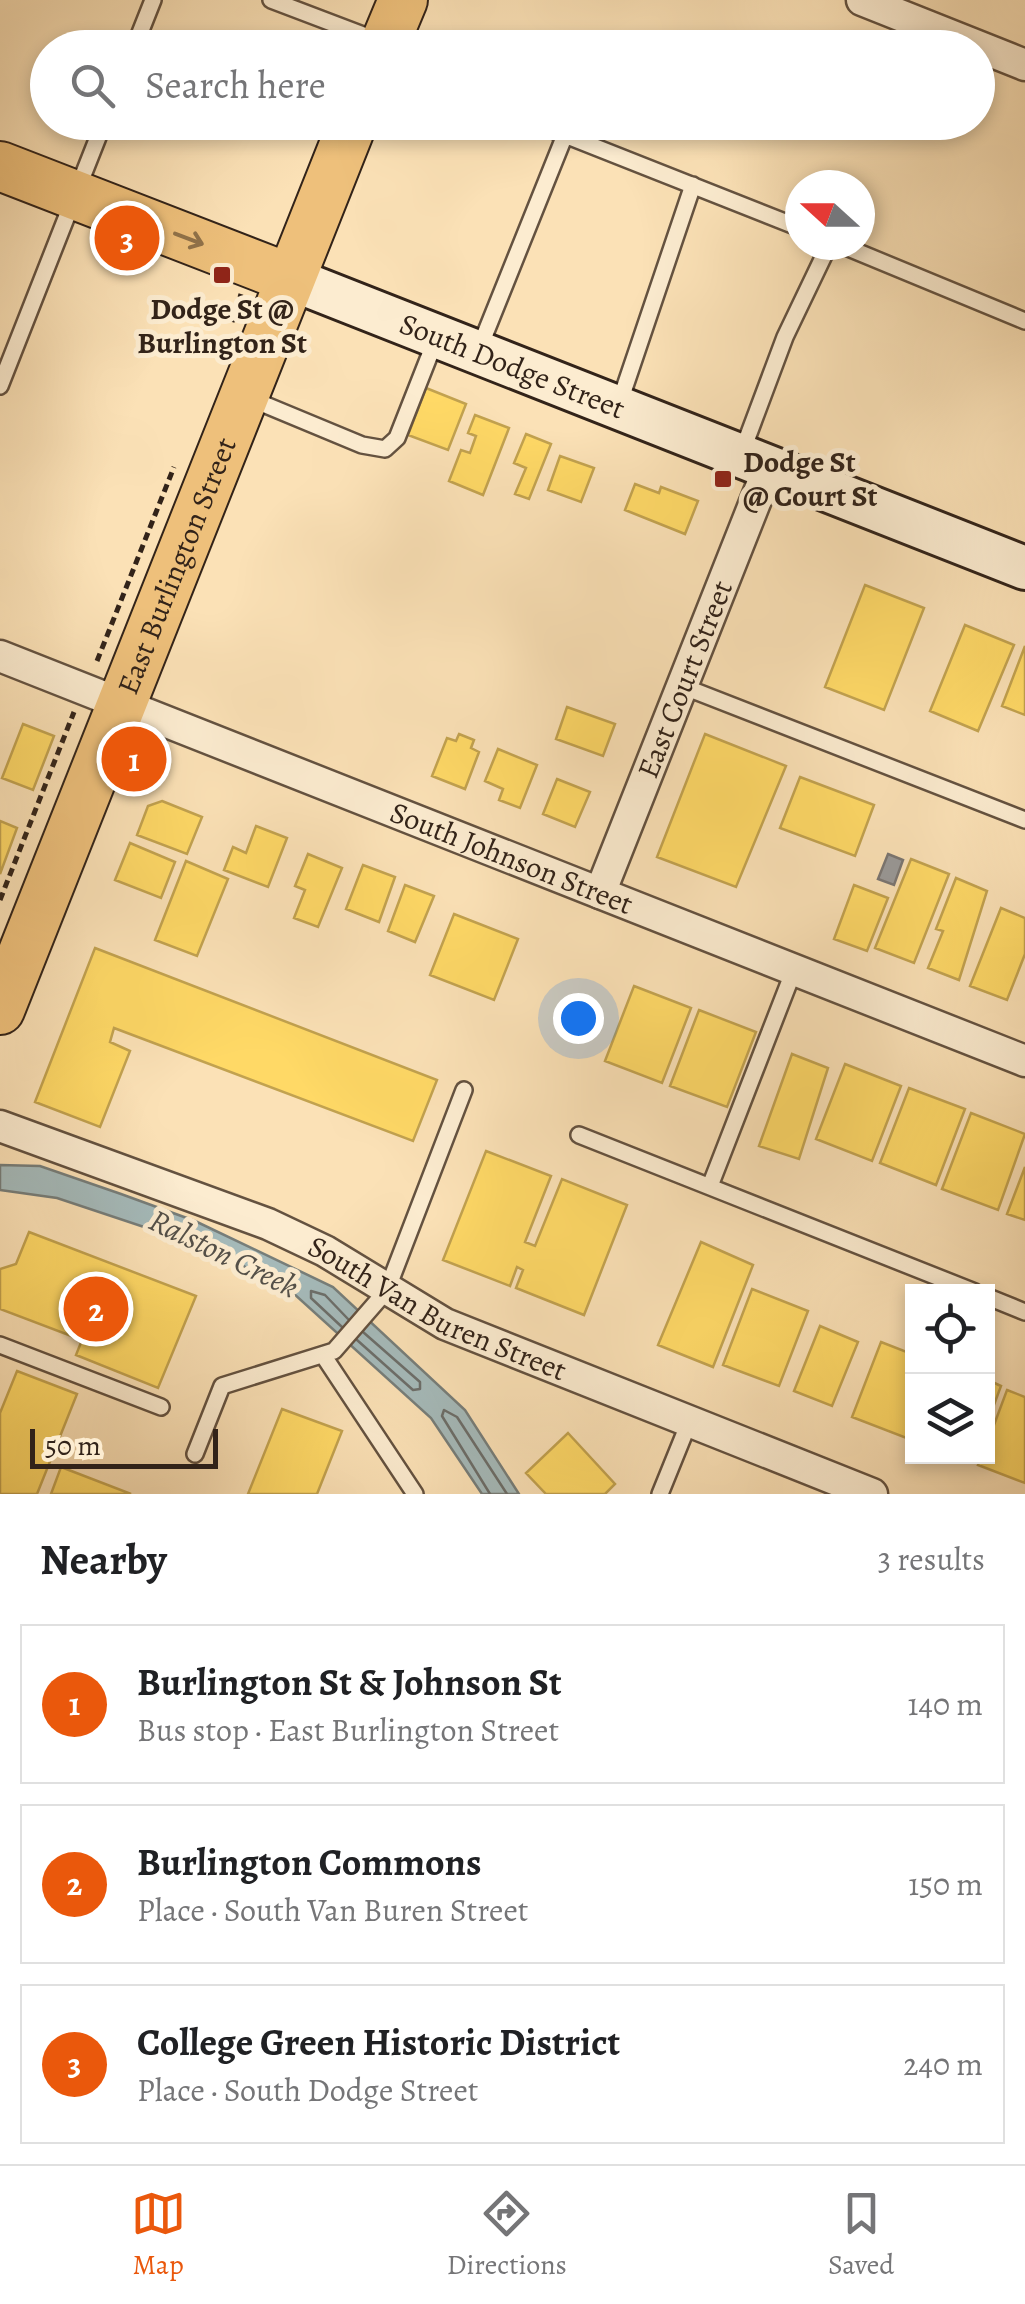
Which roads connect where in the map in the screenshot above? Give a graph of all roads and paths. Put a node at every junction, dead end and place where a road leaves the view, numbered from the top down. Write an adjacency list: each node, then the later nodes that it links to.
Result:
1 (152, 0): 4 (lane)
2 (271, 0): 5 (lane)
3 (862, 0): 6 (street)
4 (141, 30)
5 (391, 30)
6 (937, 30)
7 (995, 53): 8 (street)
8 (1025, 65)
9 (97, 140): 15 (lane)
10 (343, 140): 19 (main road, East Burlington Street)
11 (563, 140): 23 (lane)
12 (575, 140): 14 (lane)
13 (0, 166): 15 (main road, South Dodge Street)
14 (693, 185): 16 (lane); 26 (lane)
15 (76, 195): 19 (main road, South Dodge Street, one-way to 19); 24 (lane)
16 (785, 222)
17 (875, 259): 20 (lane)
18 (822, 260): 28 (lane)
19 (272, 271): 21 (path); 22 (main road, South Dodge Street); 25 (main road, East Burlington Street)
20 (1025, 320)
21 (231, 327)
22 (437, 336): 23 (main road, South Dodge Street); 25 (lane)
23 (477, 352): 26 (main road, South Dodge Street)
24 (0, 386)
25 (242, 396): 32 (main road, East Burlington Street)
26 (618, 408): 28 (main road, South Dodge Street)
27 (180, 452): 32 (path)
28 (755, 462): 29 (main road, South Dodge Street); 31 (street, East Court Street)
29 (1025, 568)
30 (0, 656): 32 (street, South Johnson Street)
31 (682, 686): 33 (lane); 34 (street, East Court Street)
32 (102, 696): 34 (street, South Johnson Street); 35 (path); 37 (main road, East Burlington Street)
33 (1025, 820)
34 (600, 893): 36 (street, South Johnson Street)
35 (0, 900)
36 (794, 970): 38 (street, South Johnson Street); 42 (lane)
37 (0, 1010)
38 (1025, 1061)
39 (464, 1090): 44 (lane)
40 (0, 1126): 44 (street, South Van Buren Street)
41 (579, 1134): 42 (lane)
42 (710, 1186): 43 (lane)
43 (955, 1284)
44 (386, 1290): 48 (lane); 50 (street, South Van Buren Street)
45 (995, 1299): 46 (lane)
46 (1025, 1312)
47 (0, 1345): 49 (lane)
48 (323, 1355): 51 (lane); 52 (lane)
49 (161, 1407)
50 (690, 1420): 53 (lane); 54 (street, South Van Buren Street)
51 (195, 1454)
52 (415, 1494)
53 (660, 1494)
54 (872, 1494)

